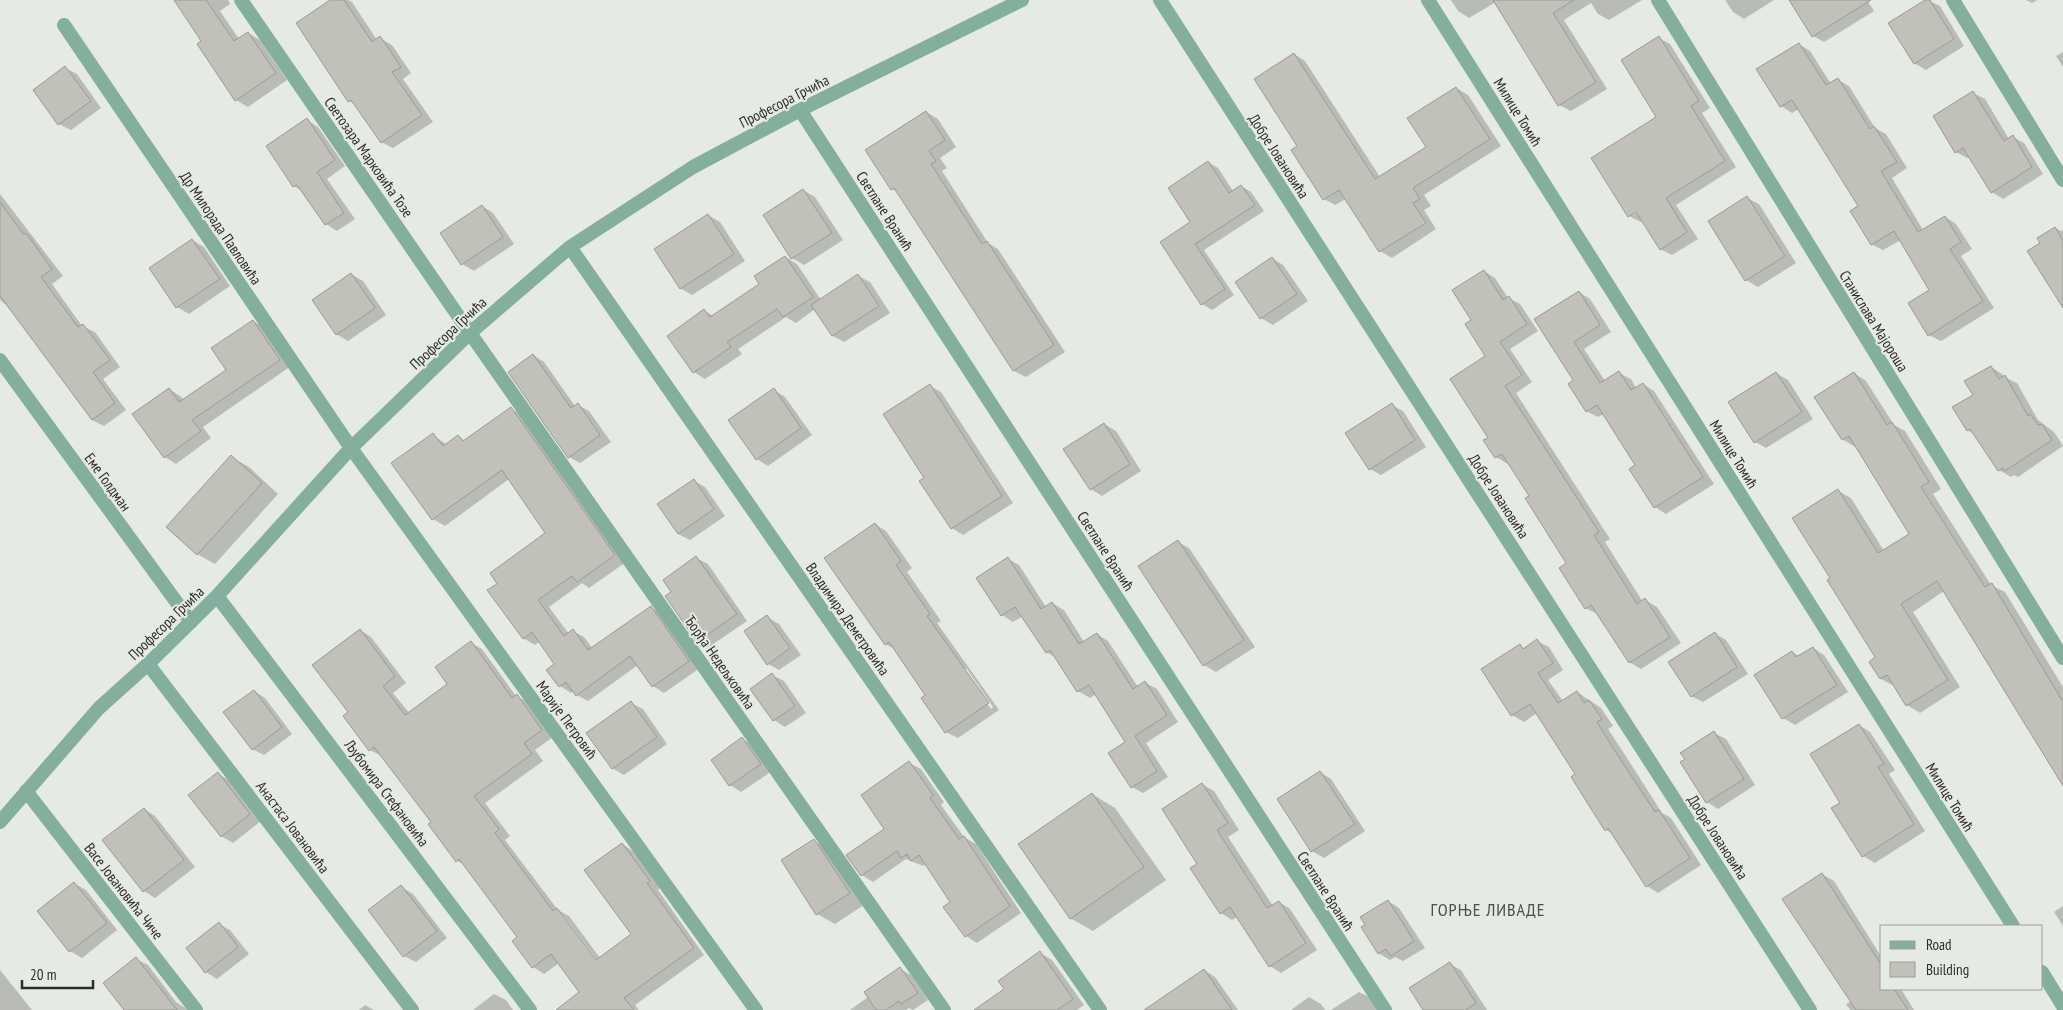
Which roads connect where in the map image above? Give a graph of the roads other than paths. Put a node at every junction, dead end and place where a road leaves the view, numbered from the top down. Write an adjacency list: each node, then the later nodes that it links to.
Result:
1 (241, 0): 11 (street, Светозара Марковића Тозе)
2 (1022, 0): 8 (street, Професора Грчића)
3 (1160, 0): 30 (street, Добре Јовановића)
4 (1428, 0): 20 (street, Милице Томић)
5 (1658, 0): 16 (street, Станислава Мајороша)
6 (1953, 0): 9 (street)
7 (64, 25): 13 (street, Др Милорада Павловића)
8 (800, 110): 10 (street, Професора Грчића); 29 (street, Светлане Вранић)
9 (2063, 180)
10 (570, 247): 11 (street, Професора Грчића); 28 (street, Владимира Деметровића)
11 (470, 333): 13 (street, Професора Грчића); 27 (street, Ђорђа Недељковића)
12 (0, 360): 15 (street, Еме Голдман)
13 (352, 448): 14 (street, Професора Грчића); 26 (street, Марије Петровић)
14 (217, 596): 15 (street, Професора Грчића); 25 (street, Љубомира Стефановића)
15 (191, 622): 17 (street, Професора Грчића)
16 (2063, 658)
17 (148, 664): 18 (street, Професора Грчића); 24 (street, Анастаса Јовановића)
18 (26, 791): 19 (street, Професора Грчића); 23 (street, Васе Јовановића Чиче)
19 (0, 822)
20 (2012, 925)
21 (2043, 974): 22 (street)
22 (2063, 1006)
23 (196, 1010)
24 (412, 1010)
25 (530, 1010)
26 (756, 1010)
27 (944, 1010)
28 (1100, 1010)
29 (1385, 1010)
30 (1810, 1010)

